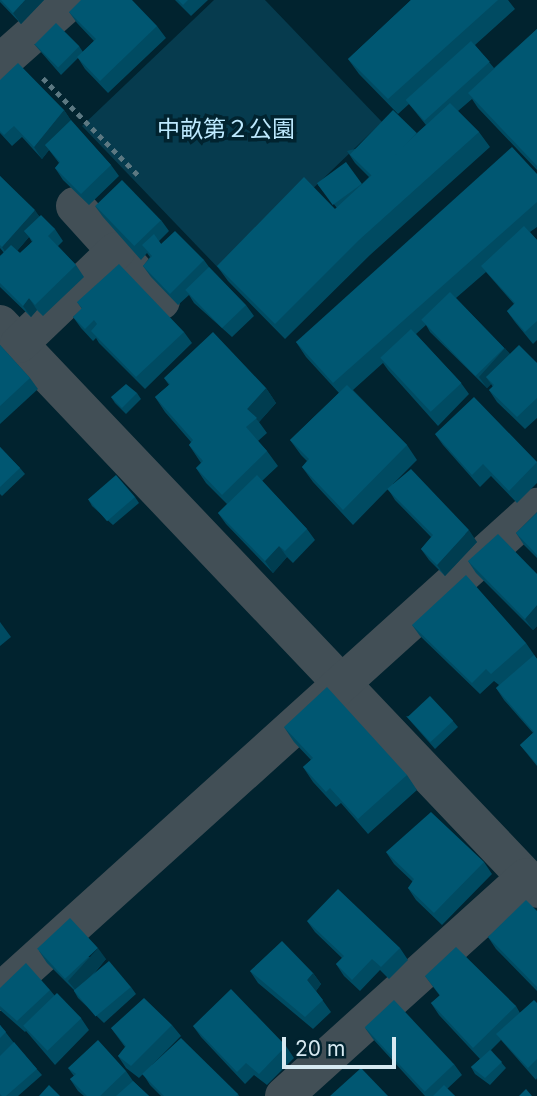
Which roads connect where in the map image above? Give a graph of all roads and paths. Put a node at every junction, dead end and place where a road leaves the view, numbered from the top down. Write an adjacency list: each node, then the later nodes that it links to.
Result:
1 (71, 0): 2 (street)
2 (8, 56): 3 (path)
3 (139, 176)
4 (75, 206): 5 (street)
5 (116, 251): 6 (street); 7 (street)
6 (161, 301)
7 (20, 333): 9 (street)
8 (537, 508): 9 (street)
9 (353, 675): 10 (street); 11 (street)
10 (532, 883): 12 (street)
11 (0, 992)
12 (284, 1096)

